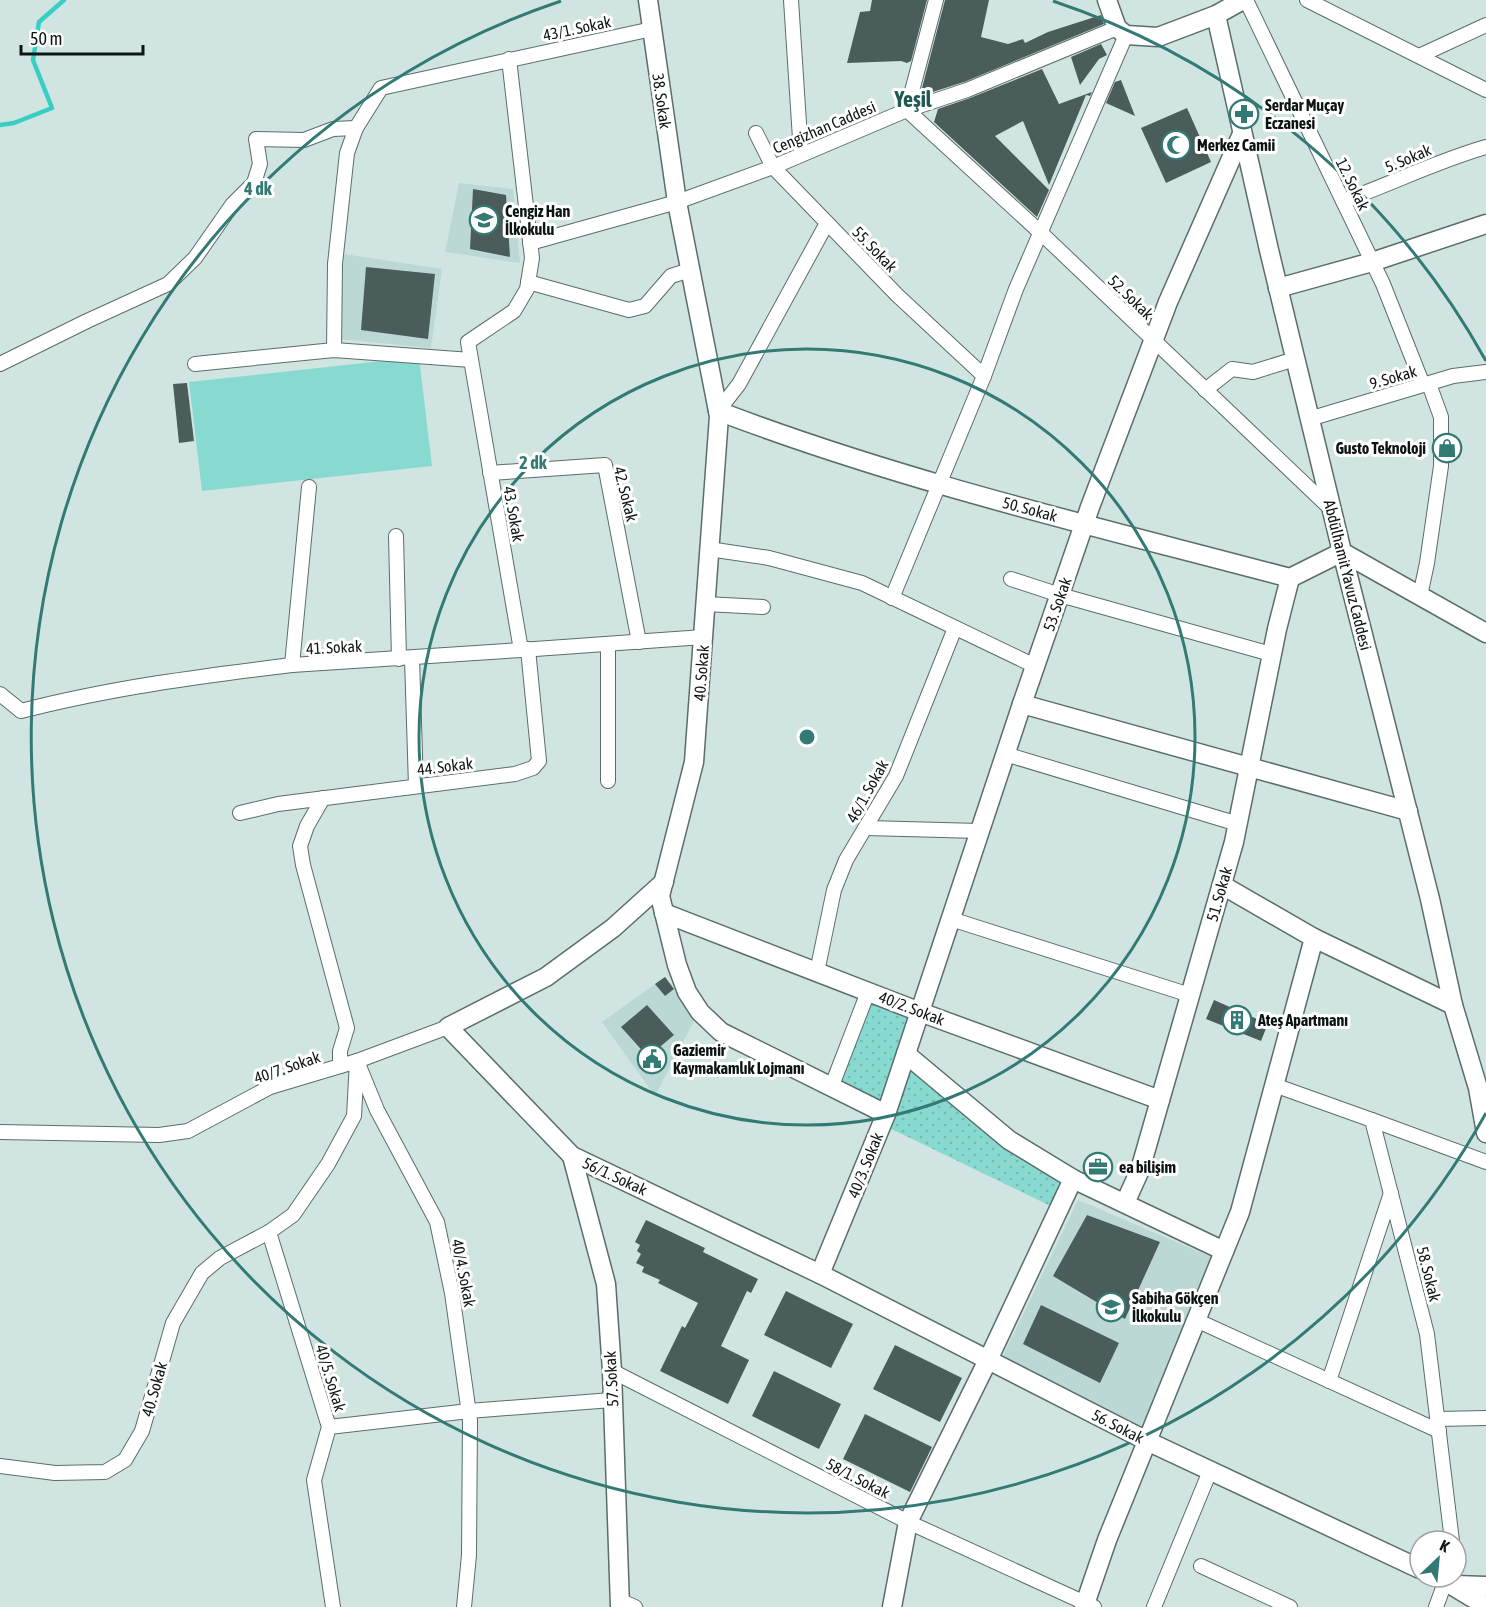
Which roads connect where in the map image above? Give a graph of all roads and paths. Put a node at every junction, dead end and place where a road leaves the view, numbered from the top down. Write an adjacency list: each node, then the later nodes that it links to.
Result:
1 (648, 0): 9 (street, 38. Sokak)
2 (791, 0): 19 (street)
3 (936, 0): 14 (street)
4 (1107, 0): 10 (street)
5 (1245, 0): 7 (street); 21 (street, 12. Sokak)
6 (1307, 0): 11 (street)
7 (1216, 15): 10 (street); 17 (street, Abdülhamit Yavuz Caddesi)
8 (1486, 25): 11 (street)
9 (652, 29): 12 (street, 43/1. Sokak); 22 (street, 38. Sokak)
10 (1122, 32): 14 (street, Cengizhan Caddesi); 25 (street)
11 (1419, 56): 13 (street)
12 (509, 59): 15 (street, 43/1. Sokak); 26 (street)
13 (1486, 90)
14 (907, 110): 19 (street, Cengizhan Caddesi); 25 (street, 52. Sokak)
15 (356, 128): 32 (street, 43/1. Sokak); 35 (street)
16 (756, 133): 20 (street, 55. Sokak)
17 (1242, 134): 30 (street, Abdülhamit Yavuz Caddesi); 31 (street, 53. Sokak)
18 (1486, 147): 21 (street, 5. Sokak)
19 (801, 154): 20 (street, Cengizhan Caddesi)
20 (773, 166): 22 (street, Cengizhan Caddesi); 23 (street, 55. Sokak)
21 (1343, 201): 27 (street, 12. Sokak)
22 (677, 202): 26 (street, Cengizhan Caddesi); 28 (street, 40. Sokak)
23 (827, 223): 38 (street, 55. Sokak); 41 (street)
24 (1486, 224): 27 (street)
25 (1041, 233): 31 (street, 52. Sokak); 38 (street)
26 (530, 243): 29 (street)
27 (1372, 262): 30 (street); 39 (street, 12. Sokak)
28 (690, 270): 29 (street); 41 (street, 40. Sokak)
29 (528, 282): 34 (street, 43. Sokak)
30 (1278, 288): 33 (street, Abdülhamit Yavuz Caddesi)
31 (1153, 341): 40 (street, 52. Sokak); 47 (street, 53. Sokak)
32 (334, 350): 34 (street); 36 (street)
33 (1295, 359): 40 (street); 42 (street, Abdülhamit Yavuz Caddesi)
34 (471, 360): 43 (street, 43. Sokak)
35 (0, 364)
36 (195, 364)
37 (1486, 372): 39 (street, 9. Sokak)
38 (984, 376): 44 (street)
39 (1426, 385): 42 (street, 9. Sokak); 54 (street, 12. Sokak)
40 (1205, 390): 46 (street, 52. Sokak)
41 (718, 411): 44 (street, 50. Sokak); 49 (street, 40. Sokak)
42 (1310, 419): 46 (street, Abdülhamit Yavuz Caddesi)
43 (490, 473): 61 (street, 42. Sokak); 63 (street, 43. Sokak)
44 (938, 484): 47 (street, 50. Sokak); 55 (street)
45 (309, 487): 66 (street, 41. Sokak)
46 (1331, 509): 50 (street, Abdülhamit Yavuz Caddesi)
47 (1085, 523): 51 (street, 50. Sokak); 53 (street, 53. Sokak)
48 (396, 536): 65 (street)
49 (709, 549): 55 (street); 56 (street, 40. Sokak)
50 (1342, 552): 51 (street); 54 (street); 75 (street, Abdülhamit Yavuz Caddesi)
51 (1290, 578): 64 (street, 51. Sokak)
52 (1011, 579): 53 (street)
53 (1060, 596): 64 (street); 67 (street, 53. Sokak)
54 (1420, 596): 59 (street)
55 (892, 598): 58 (street)
56 (705, 604): 57 (street); 60 (street, 40. Sokak)
57 (763, 607)
58 (955, 628): 67 (street); 78 (street, 46/1. Sokak)
59 (1486, 633)
60 (703, 637): 61 (street, 41. Sokak); 80 (street, 40. Sokak)
61 (639, 642): 62 (street, 41. Sokak)
62 (608, 644): 63 (street, 41. Sokak); 72 (street)
63 (524, 649): 65 (street, 41. Sokak); 73 (street, 44. Sokak)
64 (1271, 654): 71 (street, 51. Sokak)
65 (405, 659): 66 (street, 41. Sokak); 73 (street)
66 (292, 665): 68 (street)
67 (1035, 666): 69 (street, 53. Sokak)
68 (0, 694)
69 (1022, 704): 70 (street, 53. Sokak); 71 (street)
70 (1005, 754): 77 (street); 79 (street, 53. Sokak)
71 (1249, 766): 75 (street); 77 (street, 51. Sokak)
72 (608, 781)
73 (416, 786): 74 (street, 44. Sokak)
74 (323, 798): 76 (street, 44. Sokak); 93 (street)
75 (1408, 811): 88 (street, Abdülhamit Yavuz Caddesi)
76 (240, 813)
77 (1238, 824): 81 (street, 51. Sokak)
78 (866, 828): 79 (street); 85 (street, 46/1. Sokak)
79 (980, 831): 83 (street, 53. Sokak)
80 (664, 882): 82 (street, 40/3. Sokak); 90 (street)
81 (1221, 885): 84 (street); 87 (street, 51. Sokak)
82 (664, 913): 85 (street, 40/2. Sokak); 95 (street, 40/3. Sokak)
83 (951, 919): 87 (street); 89 (street, 53. Sokak)
84 (1314, 938): 88 (street); 94 (street)
85 (817, 972): 86 (street, 40/2. Sokak)
86 (868, 992): 89 (street, 40/2. Sokak); 95 (street)
87 (1190, 995): 97 (street, 51. Sokak)
88 (1453, 1005): 96 (street, Abdülhamit Yavuz Caddesi)
89 (920, 1012): 91 (street, 53. Sokak); 97 (street, 40/2. Sokak)
90 (448, 1027): 92 (street); 102 (street, 56/1. Sokak)
91 (906, 1054): 98 (street, 53. Sokak); 104 (street)
92 (357, 1061): 93 (street, 40/7. Sokak); 107 (street); 115 (street, 40/4. Sokak)
93 (340, 1066): 100 (street, 40/7. Sokak)
94 (1274, 1085): 99 (street); 108 (street)
95 (831, 1088): 98 (street, 40/3. Sokak)
96 (1482, 1088): 101 (street, Abdülhamit Yavuz Caddesi)
97 (1160, 1101): 106 (street, 51. Sokak)
98 (886, 1114): 109 (street, 40/3. Sokak)
99 (1372, 1120): 103 (street); 105 (street, 58. Sokak)
100 (0, 1132)
101 (1486, 1133)
102 (572, 1156): 109 (street, 56/1. Sokak); 112 (street, 57. Sokak)
103 (1486, 1162)
104 (1074, 1179): 106 (street); 111 (street)
105 (1391, 1194): 113 (street); 117 (street, 58. Sokak)
106 (1125, 1203): 108 (street)
107 (269, 1232): 118 (street, 40/5. Sokak); 120 (street, 40. Sokak)
108 (1224, 1251): 110 (street)
109 (820, 1274): 111 (street, 56. Sokak)
110 (1196, 1320): 113 (street); 119 (street)
111 (988, 1360): 119 (street, 56. Sokak); 122 (street)
112 (612, 1371): 114 (street, 57. Sokak); 122 (street, 58/1. Sokak)
113 (1329, 1381): 117 (street)
114 (612, 1400): 115 (street); 130 (street, 57. Sokak)
115 (469, 1411): 118 (street); 134 (street, 40/4. Sokak)
116 (1486, 1418): 117 (street)
117 (1438, 1425): 123 (street, 58. Sokak)
118 (329, 1427): 133 (street, 40/5. Sokak)
119 (1147, 1441): 121 (street, 56. Sokak); 131 (street)
120 (0, 1466)
121 (1210, 1471): 124 (street, 56. Sokak); 136 (street)
122 (908, 1522): 131 (street, 58/1. Sokak); 135 (street)
123 (1451, 1529)
124 (1408, 1563)
125 (1200, 1566): 137 (street)
126 (1468, 1583): 127 (street)
127 (1486, 1586)
128 (1443, 1589): 138 (street)
129 (1460, 1589): 132 (street)
130 (625, 1605)
131 (1088, 1606)
132 (1486, 1606)
133 (333, 1607)
134 (464, 1607)
135 (892, 1607)
136 (1154, 1607)
137 (1290, 1607)
138 (1436, 1607)

